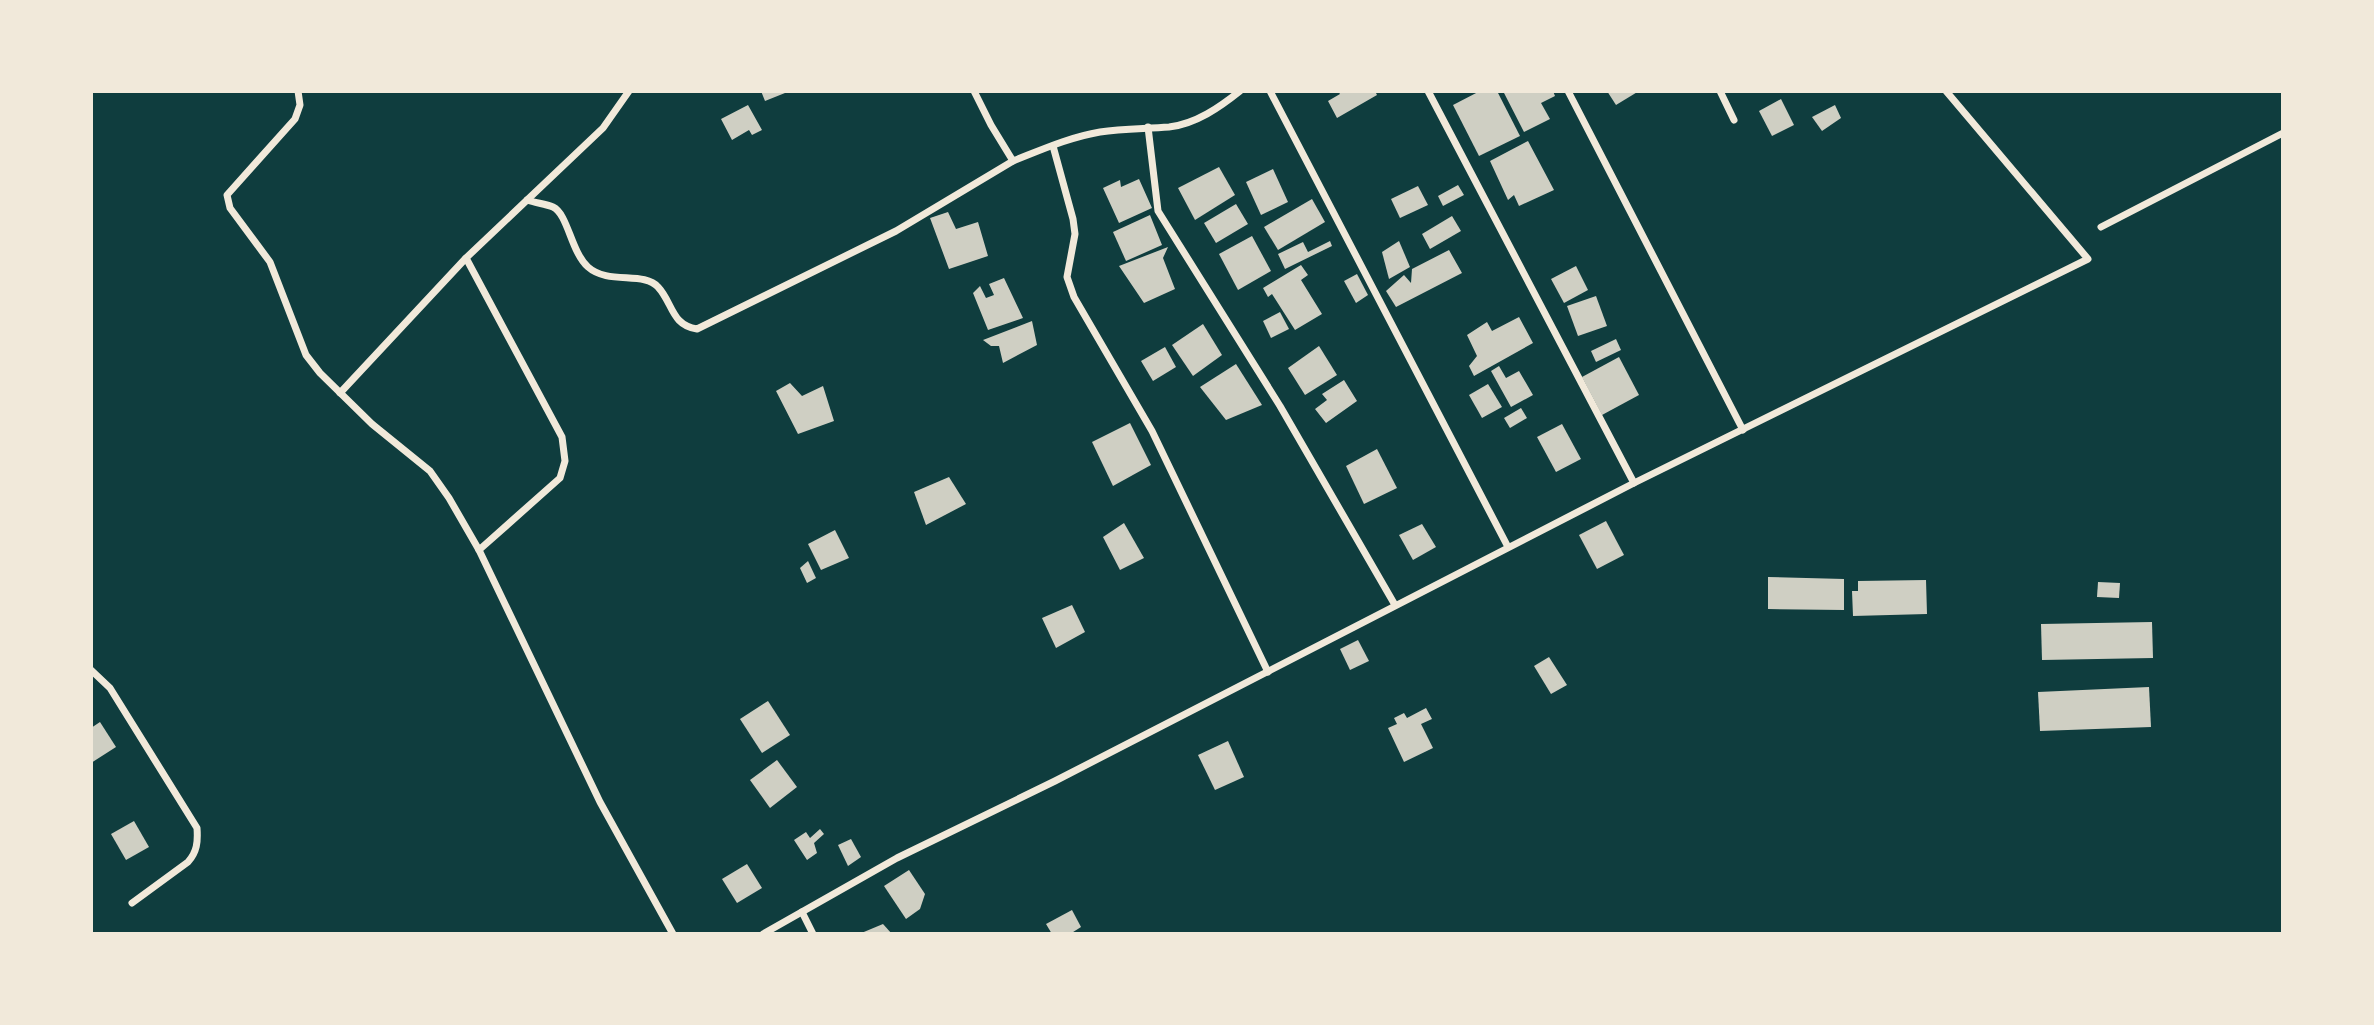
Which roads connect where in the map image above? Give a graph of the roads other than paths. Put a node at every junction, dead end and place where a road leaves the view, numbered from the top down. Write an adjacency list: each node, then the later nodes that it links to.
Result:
1 (298, 91): 18 (street)
2 (629, 91): 15 (street)
3 (974, 91): 14 (street)
4 (1240, 91): 11 (street)
5 (1270, 91): 21 (street)
6 (1428, 91): 20 (street)
7 (1568, 91): 19 (street)
8 (1720, 91): 10 (street)
9 (1946, 91): 19 (street)
10 (1734, 120)
11 (1148, 127): 13 (street); 23 (street)
12 (2283, 133): 16 (street)
13 (1053, 146): 14 (street); 25 (street)
14 (1013, 161): 15 (street)
15 (527, 200): 17 (street)
16 (2101, 227)
17 (466, 258): 18 (street); 22 (street)
18 (340, 393): 22 (street)
19 (1743, 430): 20 (street)
20 (1634, 483): 21 (street)
21 (1508, 547): 23 (street)
22 (479, 550): 28 (street)
23 (1395, 605): 25 (street)
24 (91, 670): 26 (street)
25 (1268, 672): 27 (street)
26 (132, 903)
27 (802, 912): 29 (street); 30 (street)
28 (673, 934)
29 (763, 934)
30 (813, 934)

